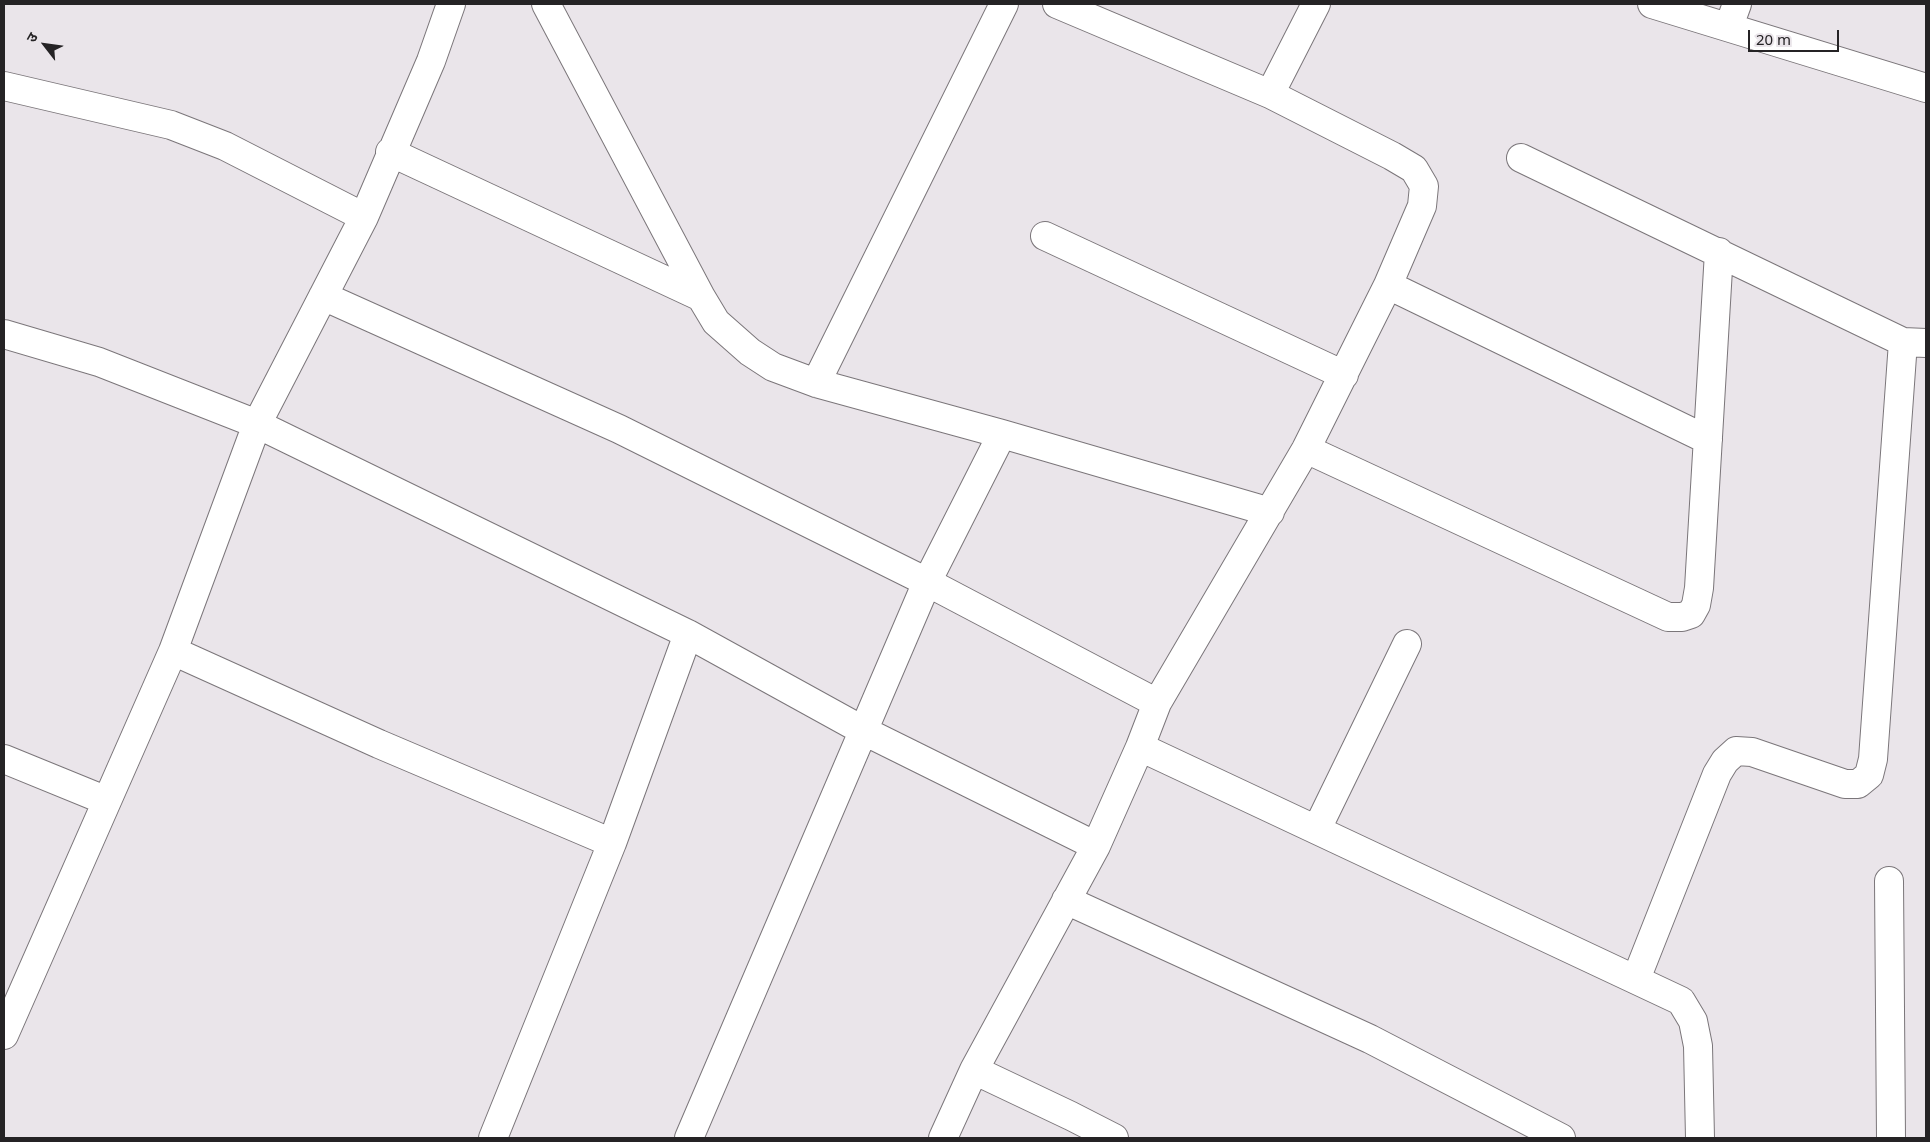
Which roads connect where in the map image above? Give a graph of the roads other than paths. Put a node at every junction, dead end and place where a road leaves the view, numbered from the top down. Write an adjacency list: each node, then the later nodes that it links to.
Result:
1 (451, 4): 11 (street)
2 (546, 4): 18 (street)
3 (1004, 4): 22 (street)
4 (1057, 4): 10 (street)
5 (1316, 4): 10 (street)
6 (1652, 4): 7 (street)
7 (1733, 15): 9 (street)
8 (4, 86): 13 (street)
9 (1926, 88)
10 (1270, 94): 16 (street)
11 (390, 152): 13 (street); 18 (street)
12 (1521, 158): 15 (street)
13 (364, 217): 17 (street)
14 (1045, 236): 21 (street)
15 (1719, 252): 20 (street); 25 (street)
16 (1388, 286): 21 (street); 25 (street)
17 (323, 296): 23 (street); 28 (street)
18 (701, 297): 22 (street)
19 (4, 334): 23 (street)
20 (1914, 342): 42 (street)
21 (1344, 375): 26 (street)
22 (816, 383): 24 (street)
23 (257, 424): 29 (street); 31 (street)
24 (1002, 434): 27 (street); 28 (street)
25 (1708, 440): 26 (street)
26 (1306, 449): 27 (street)
27 (1270, 512): 32 (street)
28 (927, 582): 32 (street); 33 (street)
29 (688, 634): 33 (street); 38 (street)
30 (1407, 644): 37 (street)
31 (173, 652): 36 (street); 38 (street)
32 (1157, 703): 34 (street)
33 (864, 731): 39 (street); 46 (street)
34 (1140, 747): 37 (street); 39 (street)
35 (4, 759): 36 (street)
36 (107, 801): 43 (street)
37 (1317, 829): 42 (street)
38 (612, 842): 45 (street)
39 (1096, 846): 41 (street)
40 (1888, 881): 51 (street)
41 (1066, 900): 44 (street); 49 (street)
42 (1636, 979): 50 (street)
43 (4, 1035)
44 (974, 1070): 47 (street); 48 (street)
45 (493, 1138)
46 (689, 1138)
47 (943, 1138)
48 (1114, 1138)
49 (1561, 1138)
50 (1700, 1138)
51 (1891, 1138)

